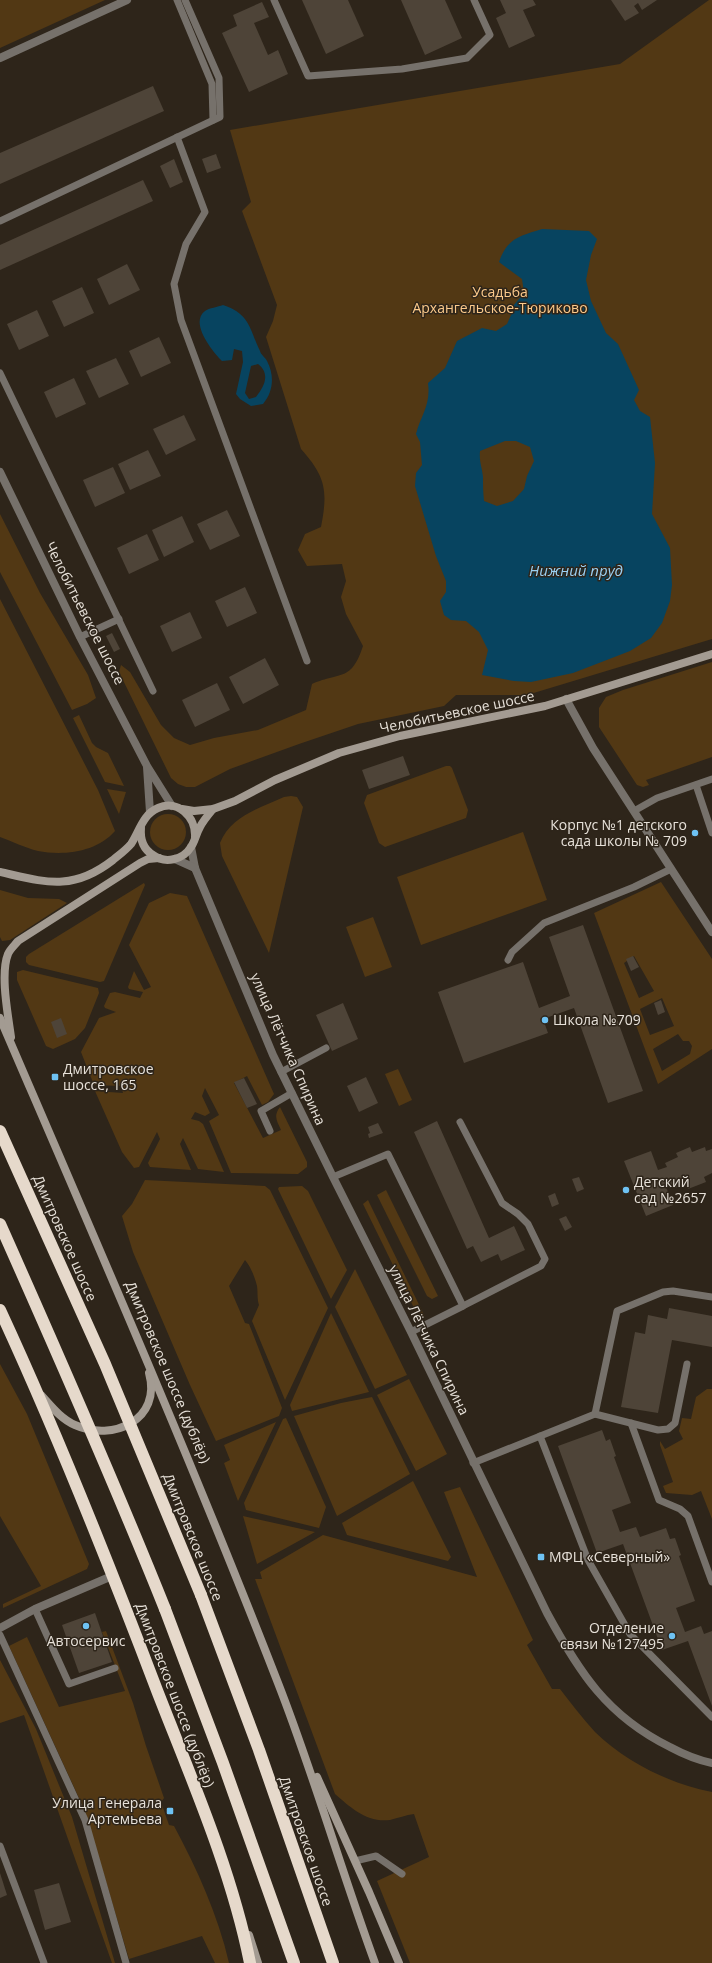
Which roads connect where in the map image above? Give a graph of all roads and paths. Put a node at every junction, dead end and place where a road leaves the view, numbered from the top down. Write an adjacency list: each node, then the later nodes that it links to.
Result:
1 (127, 0): 6 (street)
2 (177, 0): 7 (lane)
3 (185, 0): 7 (lane)
4 (274, 0): 5 (lane)
5 (474, 0)
6 (0, 58)
7 (213, 120): 8 (lane)
8 (177, 137): 9 (lane); 15 (lane)
9 (0, 221)
10 (0, 374): 12 (lane)
11 (0, 472): 13 (street, Челобитьевское шоссе)
12 (119, 619): 13 (lane); 16 (lane)
13 (80, 637): 18 (street, Челобитьевское шоссе)
14 (712, 654): 17 (main road, Челобитьевское шоссе)
15 (307, 661)
16 (153, 691)
17 (566, 700): 23 (main road, Челобитьевское шоссе); 24 (street)
18 (147, 766): 21 (street, Челобитьевское шоссе); 25 (street, Челобитьевское шоссе)
19 (712, 779): 20 (lane)
20 (696, 784): 24 (lane); 27 (lane)
21 (172, 806): 22 (main road, Челобитьевское шоссе); 25 (main road)
22 (182, 809): 23 (main road, Челобитьевское шоссе); 28 (main road)
23 (213, 810): 28 (main road)
24 (634, 811): 33 (street)
25 (150, 812): 26 (main road)
26 (143, 822): 30 (main road); 34 (main road)
27 (712, 833)
28 (195, 837): 29 (main road)
29 (191, 847): 31 (main road); 32 (street, улица Лётчика Спирина)
30 (159, 858): 31 (main road); 38 (main road)
31 (175, 859): 32 (street)
32 (195, 868): 40 (street, улица Лётчика Спирина)
33 (671, 869): 35 (street); 36 (lane)
34 (0, 872)
35 (712, 932)
36 (508, 960)
37 (0, 1018): 38 (main road, Дмитровское шоссе (дублёр))
38 (13, 1047): 51 (main road, Дмитровское шоссе (дублёр))
39 (326, 1048): 40 (lane)
40 (281, 1072): 41 (street, улица Лётчика Спирина)
41 (292, 1093): 43 (lane); 45 (street, улица Лётчика Спирина)
42 (460, 1122): 48 (lane)
43 (270, 1131)
44 (0, 1132): 76 (highway, Дмитровское шоссе, bridge)
45 (333, 1178): 48 (lane); 50 (street, улица Лётчика Спирина)
46 (0, 1224): 75 (highway, bridge)
47 (712, 1297): 54 (lane)
48 (463, 1306): 50 (lane)
49 (0, 1310): 53 (highway, Дмитровское шоссе (дублёр))
50 (411, 1332): 57 (street, улица Лётчика Спирина)
51 (142, 1348): 53 (main road); 65 (main road, Дмитровское шоссе (дублёр))
52 (687, 1364): 55 (lane)
53 (38, 1391): 58 (highway, Дмитровское шоссе (дублёр))
54 (595, 1414): 55 (lane); 56 (lane)
55 (631, 1423): 59 (lane)
56 (540, 1436): 57 (lane); 64 (lane)
57 (474, 1463): 66 (street, улица Лётчика Спирина)
58 (112, 1576): 60 (street); 70 (highway, Дмитровское шоссе (дублёр))
59 (712, 1582)
60 (35, 1609): 61 (street); 63 (lane)
61 (0, 1628)
62 (0, 1635): 72 (lane)
63 (115, 1668)
64 (712, 1717)
65 (300, 1742): 68 (main road); 77 (main road)
66 (712, 1763)
67 (0, 1846): 71 (lane)
68 (355, 1861): 69 (lane); 78 (main road)
69 (402, 1874)
70 (231, 1892): 73 (highway, Дмитровское шоссе (дублёр)); 74 (main road)
71 (44, 1963)
72 (126, 1963)
73 (250, 1963)
74 (258, 1963)
75 (294, 1963)
76 (333, 1963)
77 (375, 1963)
78 (399, 1963)

